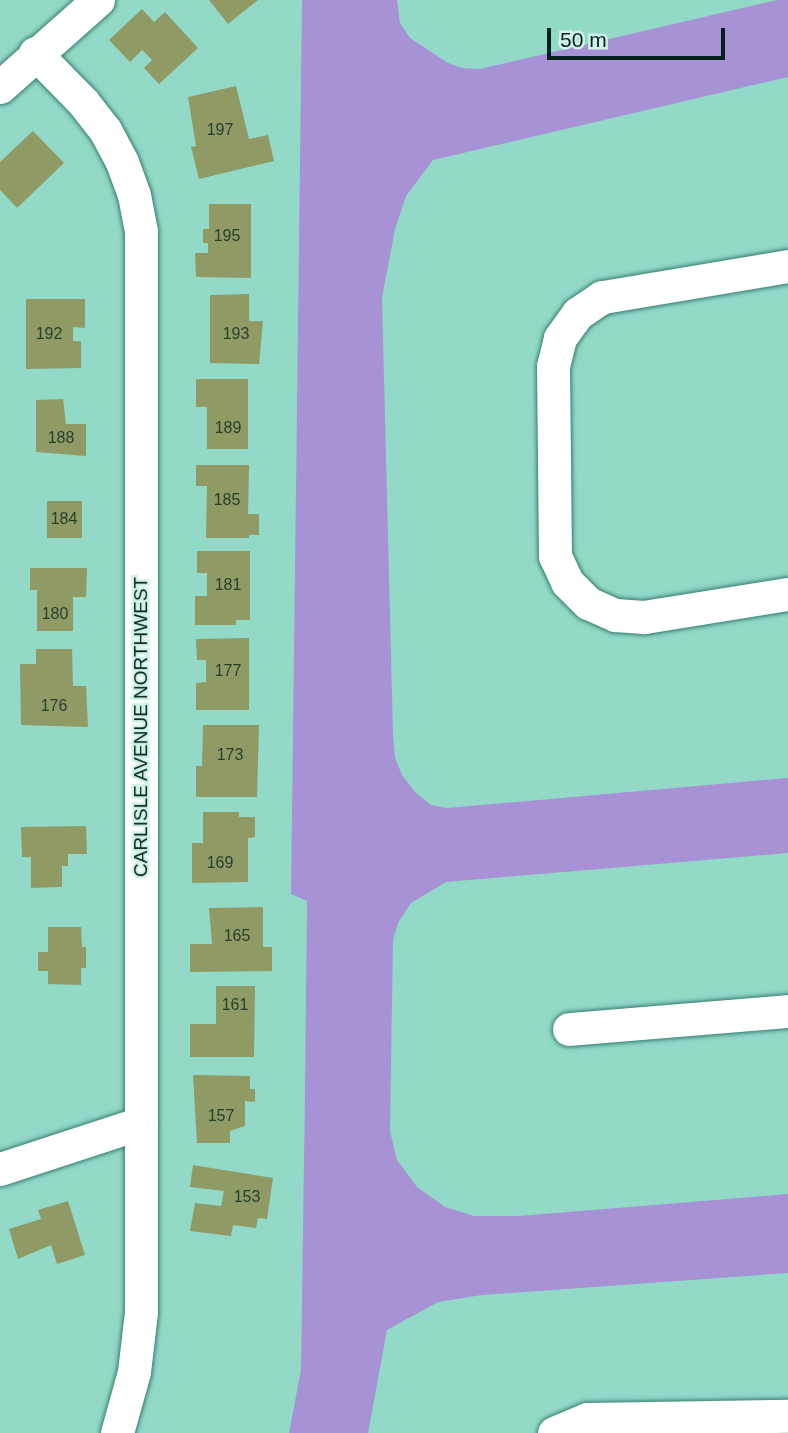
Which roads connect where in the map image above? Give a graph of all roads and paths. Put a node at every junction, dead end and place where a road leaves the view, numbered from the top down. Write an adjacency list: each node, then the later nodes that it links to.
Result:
1 (98, 0): 2 (street)
2 (35, 53): 3 (street); 8 (street, CARLISLE AVENUE NORTHWEST)
3 (0, 87)
4 (788, 266): 5 (street)
5 (788, 594)
6 (788, 1011): 7 (street)
7 (569, 1029)
8 (141, 1123): 9 (street); 11 (street, CARLISLE AVENUE NORTHWEST)
9 (0, 1168)
10 (788, 1416): 12 (street)
11 (117, 1433)
12 (554, 1433)

